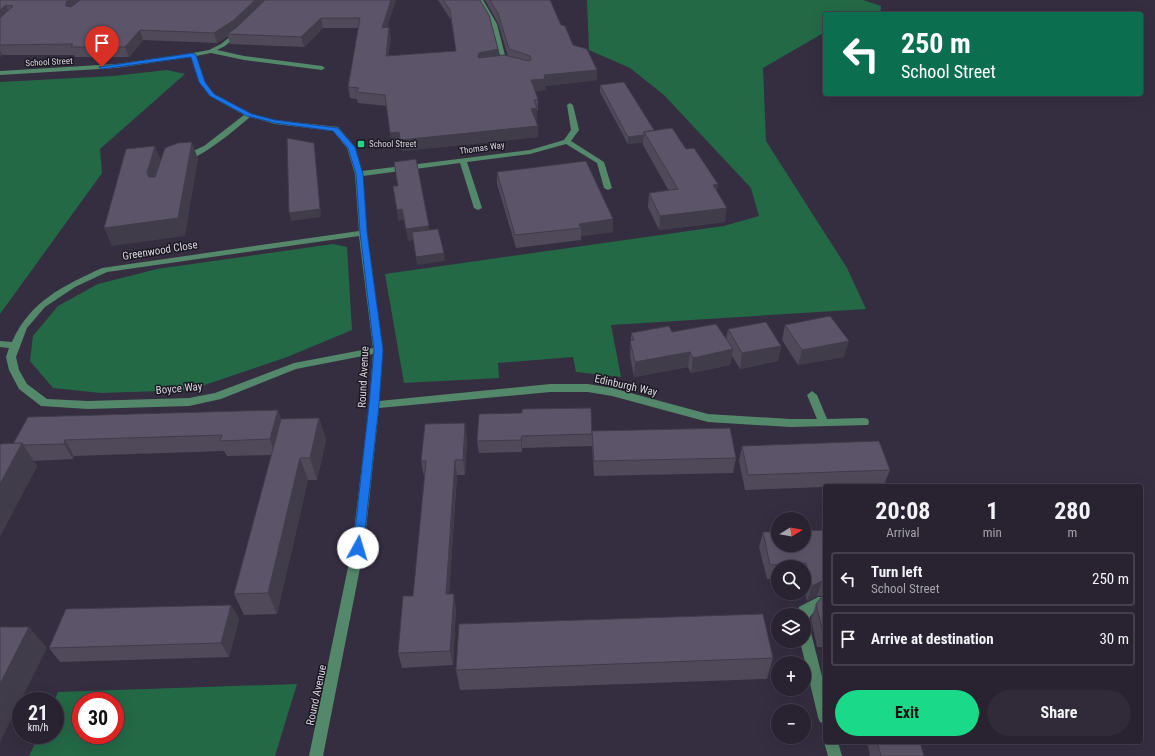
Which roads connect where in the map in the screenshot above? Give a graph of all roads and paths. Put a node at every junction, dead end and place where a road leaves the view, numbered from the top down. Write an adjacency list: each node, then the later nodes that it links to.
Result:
1 (480, 0): 5 (street)
2 (244, 27): 3 (street)
3 (211, 51): 4 (street, School Street); 8 (street)
4 (193, 55): 9 (street, School Street); 11 (street, Round Avenue)
5 (505, 62): 6 (street); 7 (street)
6 (497, 63)
7 (512, 64)
8 (322, 68)
9 (0, 73)
10 (570, 105): 12 (street)
11 (250, 115): 14 (street); 15 (street, Round Avenue)
12 (567, 142): 13 (street, Thomas Way); 16 (street)
13 (463, 161): 15 (street, Thomas Way); 17 (street)
14 (173, 162)
15 (359, 174): 18 (street, Round Avenue)
16 (608, 188)
17 (478, 208)
18 (363, 232): 20 (street, Greenwood Close); 21 (street, Round Avenue)
19 (0, 344): 20 (street)
20 (15, 345): 22 (street, Greenwood Close)
21 (378, 350): 22 (street, Boyce Way); 24 (street, Round Avenue)
22 (14, 370)
23 (812, 395): 26 (street)
24 (374, 405): 26 (street, Edinburgh Way); 32 (street, Round Avenue)
25 (864, 422): 26 (street, Edinburgh Way)
26 (824, 423)
27 (823, 603): 28 (street)
28 (810, 608)
29 (809, 648): 30 (street)
30 (823, 708)
31 (831, 744): 33 (street)
32 (316, 756)
33 (834, 756)

